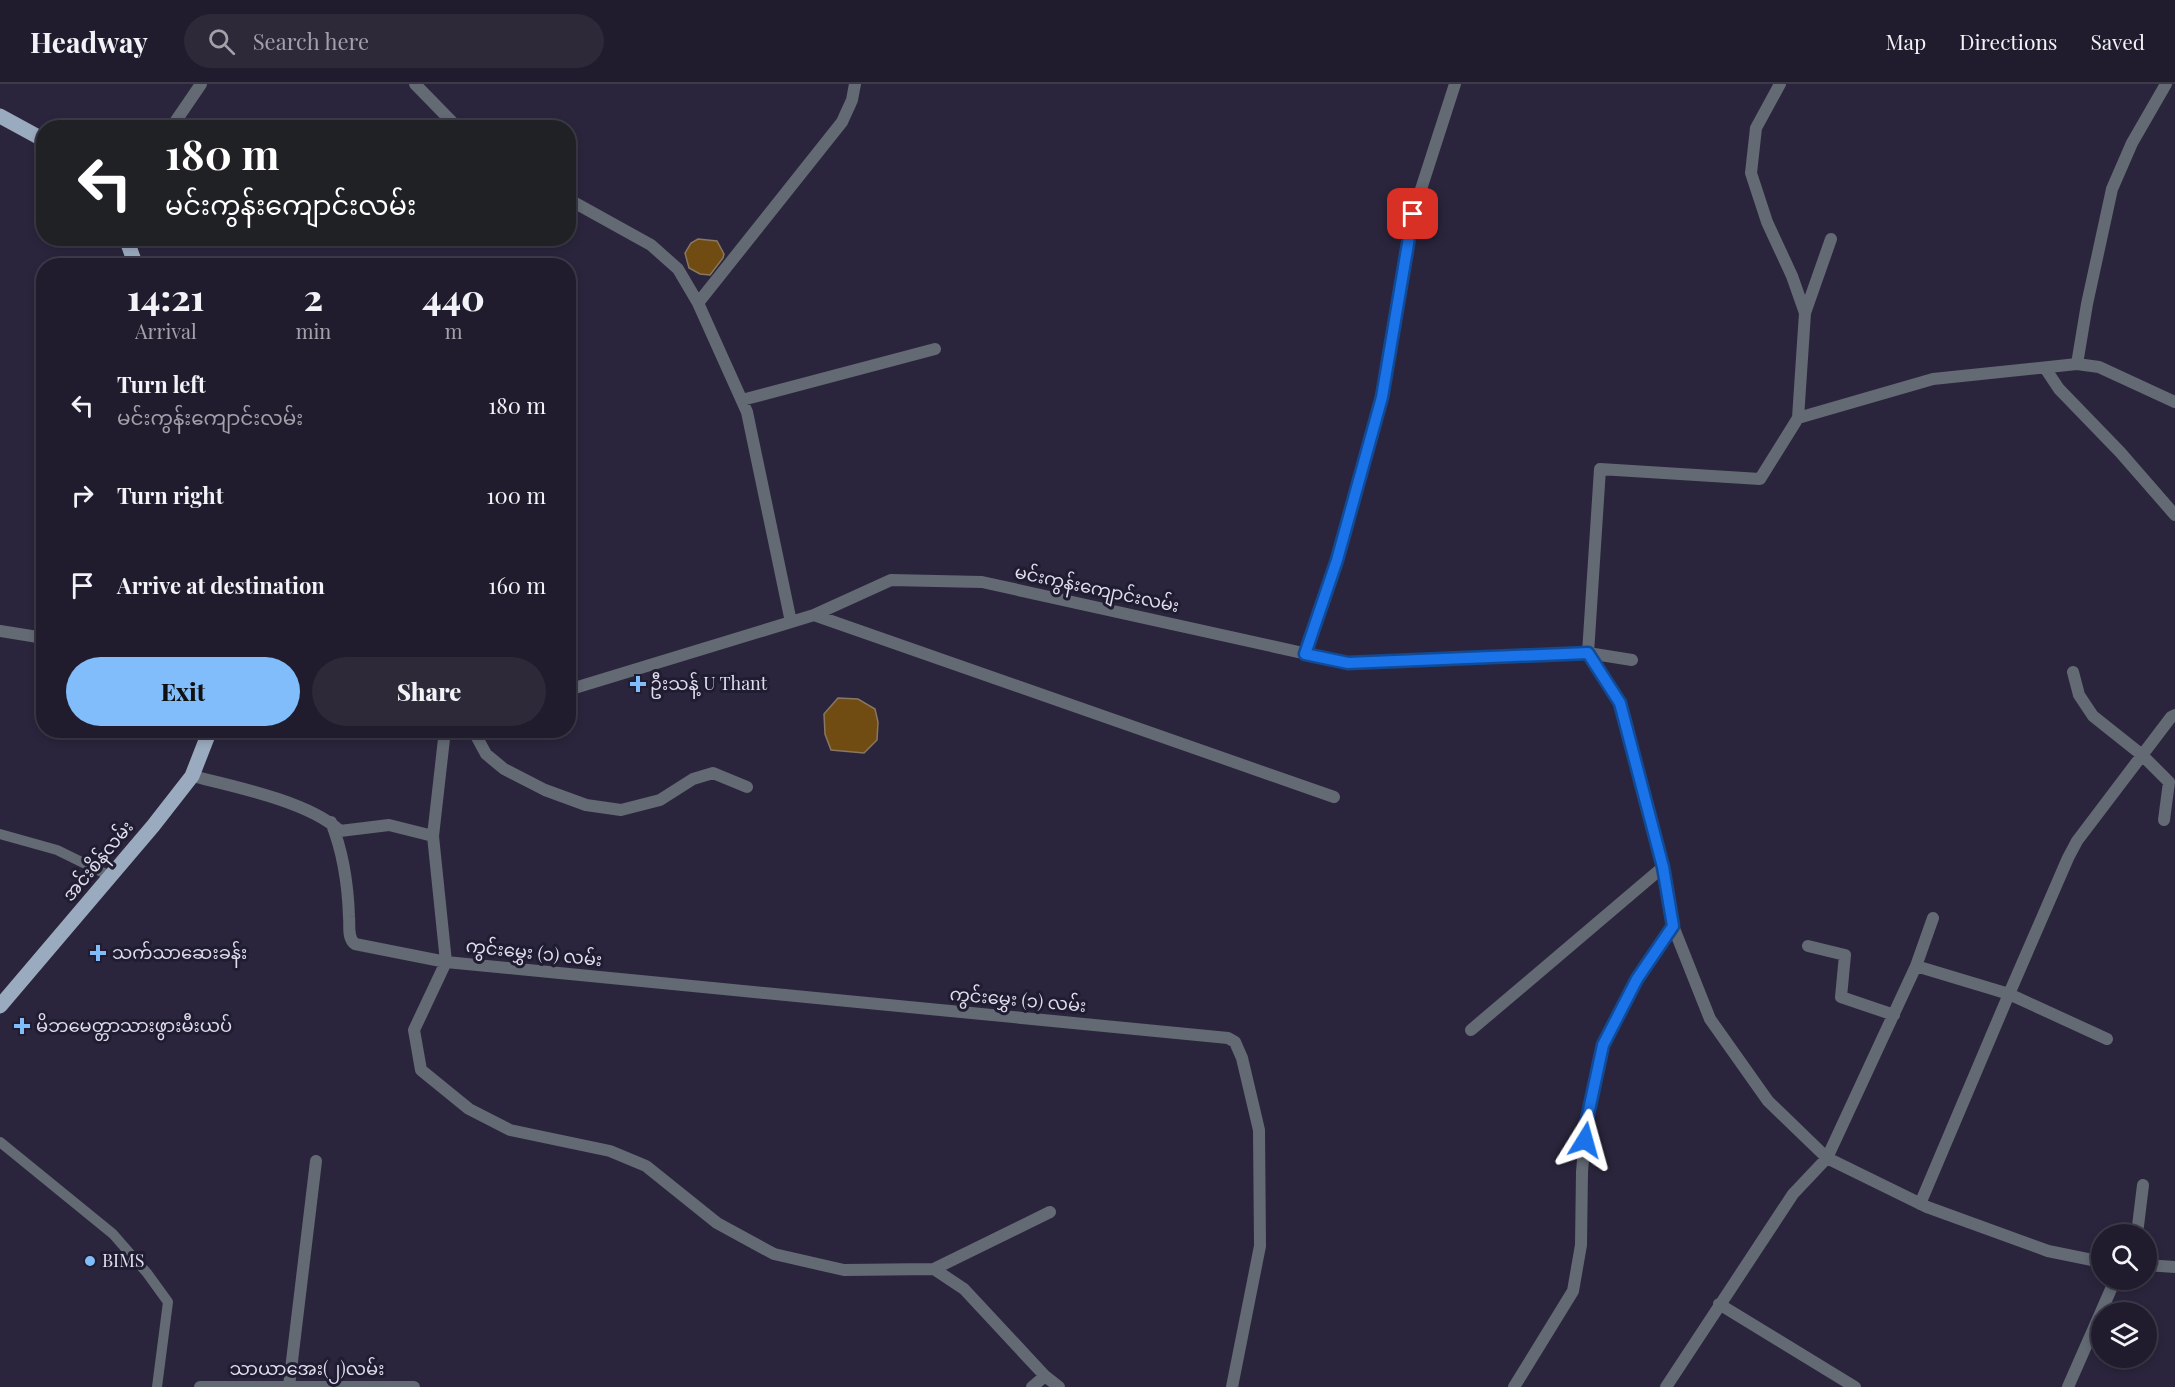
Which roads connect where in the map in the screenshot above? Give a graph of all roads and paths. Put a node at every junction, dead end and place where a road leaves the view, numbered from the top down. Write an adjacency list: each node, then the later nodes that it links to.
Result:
1 (201, 84): 8 (street)
2 (415, 84): 9 (street)
3 (855, 84): 13 (street)
4 (1455, 84): 27 (street)
5 (1780, 84): 14 (street)
6 (2166, 84): 16 (street)
7 (0, 116): 10 (main road)
8 (176, 120)
9 (450, 120)
10 (36, 136)
11 (576, 203): 13 (street)
12 (1831, 239): 14 (street)
13 (698, 303): 18 (street)
14 (1805, 313): 20 (street)
15 (935, 349): 18 (street)
16 (2077, 364): 17 (street); 19 (street)
17 (2045, 368): 20 (street); 21 (street)
18 (742, 400): 23 (street)
19 (2175, 402)
20 (1798, 418): 26 (street)
21 (2175, 514)
22 (814, 615): 23 (street, မင်းကွန်းကျောင်းလမ်း); 27 (street, မင်းကွန်းကျောင်းလမ်း); 38 (street)
23 (792, 622): 30 (street, မင်းကွန်းကျောင်းလမ်း)
24 (0, 631): 25 (street)
25 (36, 637)
26 (1588, 653): 27 (street, မင်းကွန်းကျောင်းလမ်း); 28 (street, မင်းကွန်းကျောင်းလမ်း); 43 (street)
27 (1305, 654)
28 (1632, 660)
29 (2073, 672): 35 (street)
30 (576, 688)
31 (2175, 715): 35 (street)
32 (207, 738): 36 (main road, အင်းစိန်လမ်း)
33 (444, 738): 42 (street)
34 (477, 738): 37 (street)
35 (2142, 755): 39 (street); 50 (street)
36 (192, 776): 40 (street); 44 (main road, အင်းစိန်လမ်း)
37 (747, 787)
38 (1334, 797)
39 (2164, 820)
40 (331, 822): 42 (street); 48 (street)
41 (0, 834): 44 (lane)
42 (433, 836): 48 (street)
43 (1663, 867): 46 (street); 53 (street)
44 (110, 876): 51 (main road, အင်းစိန်လမ်း)
45 (1934, 918): 49 (street)
46 (1673, 926): 56 (street); 76 (street)
47 (1808, 946): 52 (street)
48 (446, 962): 65 (street); 75 (street, ကွင်းမွှေး (၁) လမ်း)
49 (1916, 966): 50 (street); 52 (street)
50 (2009, 994): 54 (street); 59 (street)
51 (0, 1006)
52 (1893, 1015): 56 (street)
53 (1471, 1030)
54 (2107, 1039)
55 (0, 1142): 70 (lane)
56 (1827, 1158): 59 (street); 67 (street)
57 (316, 1161): 69 (street)
58 (2143, 1185): 61 (street)
59 (1920, 1203): 62 (street)
60 (1050, 1212): 65 (street)
61 (2138, 1224)
62 (2091, 1260)
63 (2157, 1266): 64 (street)
64 (2175, 1268)
65 (934, 1269): 68 (street)
66 (2111, 1290): 79 (street)
67 (1719, 1304): 77 (street); 78 (street)
68 (1045, 1376): 73 (street); 74 (street)
69 (289, 1386): 71 (street, သာယာအေး(၂)လမ်း); 72 (street, သာယာအေး(၂)လမ်း)
70 (158, 1387)
71 (200, 1387)
72 (414, 1387)
73 (1032, 1387)
74 (1059, 1387)
75 (1232, 1387)
76 (1514, 1387)
77 (1666, 1387)
78 (1855, 1387)
79 (2068, 1387)

